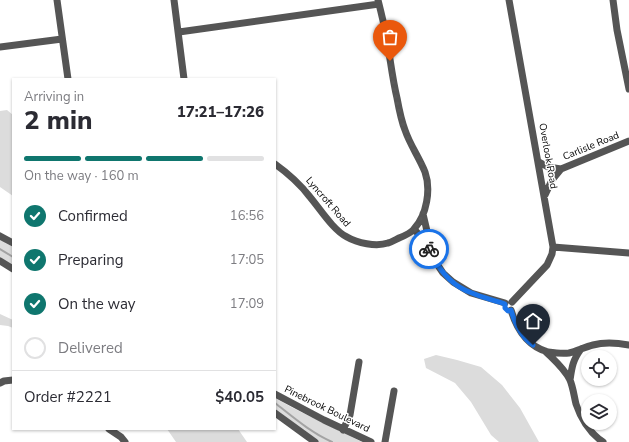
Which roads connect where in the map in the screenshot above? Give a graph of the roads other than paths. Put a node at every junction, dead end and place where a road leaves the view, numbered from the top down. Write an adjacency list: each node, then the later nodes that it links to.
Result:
1 (57, 0): 7 (street)
2 (174, 0): 6 (street)
3 (509, 0): 13 (street, Overlook Road)
4 (613, 0): 11 (street)
5 (379, 2): 6 (street); 17 (street, Lyncroft Road)
6 (179, 32): 10 (street)
7 (62, 39): 8 (street); 9 (street)
8 (0, 47)
9 (68, 78)
10 (184, 78)
11 (629, 89)
12 (629, 141): 15 (street, Carlisle Road)
13 (539, 162): 15 (street, Carlisle Road); 16 (street, Overlook Road)
14 (276, 165): 18 (street, Lyncroft Road)
15 (561, 169): 16 (street, Carlisle Road)
16 (545, 196): 22 (street, Overlook Road)
17 (423, 214): 18 (street, Lyncroft Road); 21 (street)
18 (414, 229): 21 (street)
19 (0, 236): 20 (street)
20 (12, 242)
21 (427, 244): 26 (street)
22 (553, 247): 23 (street); 26 (street, Overlook Road)
23 (629, 253)
24 (0, 261): 25 (street)
25 (12, 268)
26 (508, 303): 29 (street)
27 (629, 345): 28 (street)
28 (582, 349): 29 (street); 32 (street)
29 (543, 350): 32 (street)
30 (359, 362): 38 (street)
31 (12, 380): 33 (street)
32 (570, 380): 43 (street)
33 (0, 383)
34 (394, 391): 42 (street)
35 (276, 395): 38 (street, Pinebrook Boulevard)
36 (276, 415): 40 (street)
37 (111, 430): 39 (street)
38 (343, 430): 41 (street, Pinebrook Boulevard)
39 (125, 442)
40 (315, 442)
41 (371, 442)
42 (385, 442)
43 (603, 442)

